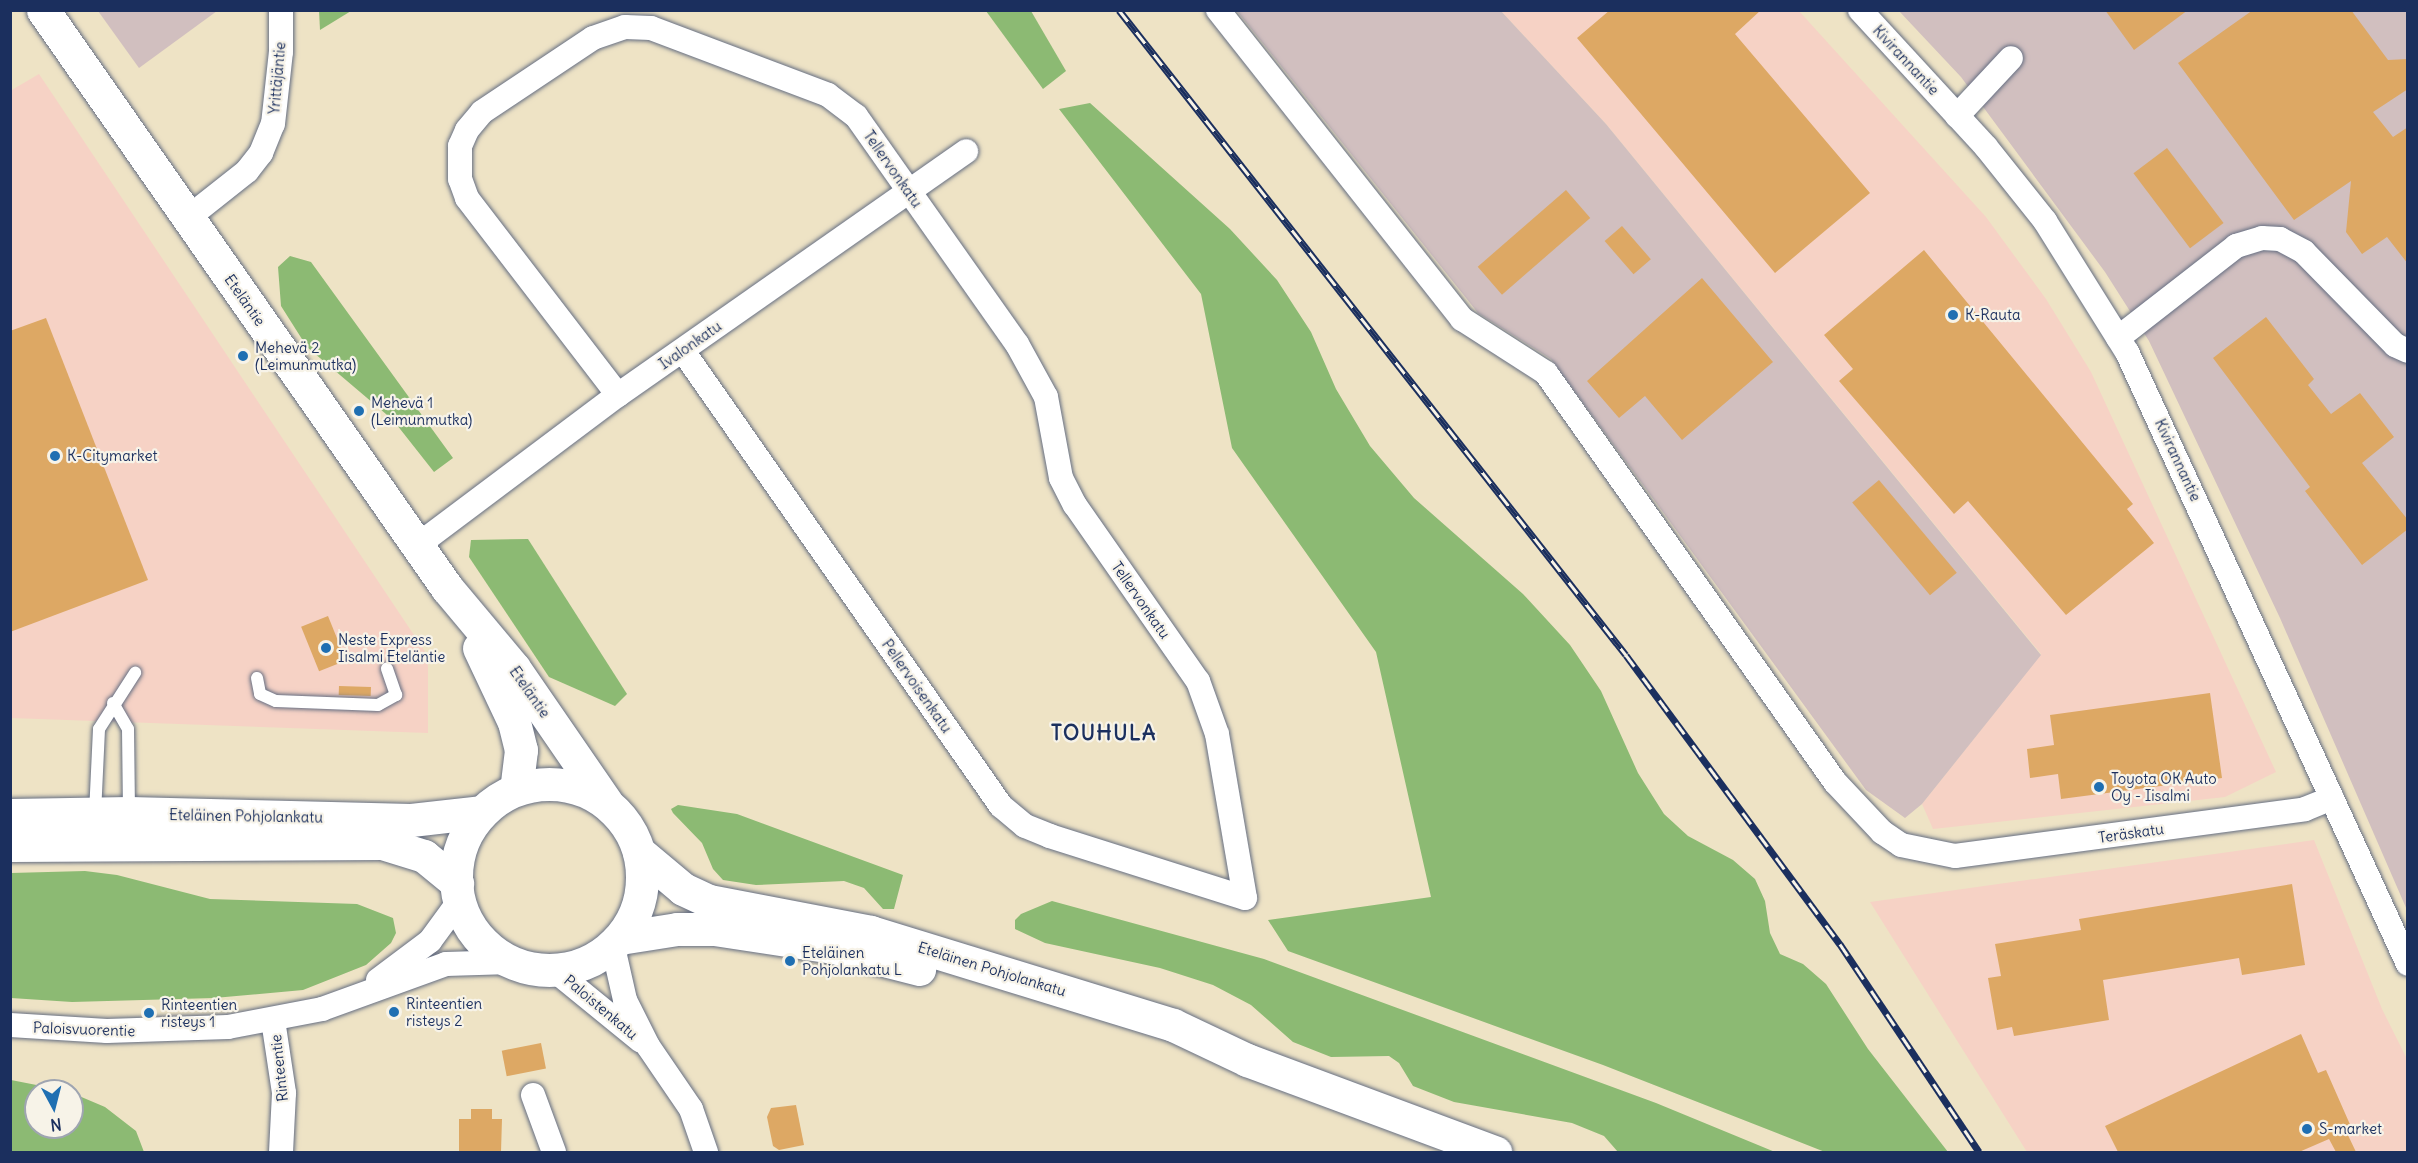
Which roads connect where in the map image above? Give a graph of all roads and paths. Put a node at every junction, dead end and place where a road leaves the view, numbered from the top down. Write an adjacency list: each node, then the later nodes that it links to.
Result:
1 (43, 10): 9 (main road, Eteläntie)
2 (281, 10): 9 (street, Yrittäjäntie)
3 (1218, 10): 21 (street, Teräskatu)
4 (1860, 10): 6 (street, Kivirannantie)
5 (2011, 58): 6 (street)
6 (1958, 116): 10 (street, Kivirannantie)
7 (966, 151): 8 (street, Ivalonkatu)
8 (908, 190): 11 (street, Ivalonkatu); 13 (street, Tellervonkatu); 29 (street, Tellervonkatu)
9 (189, 217): 14 (main road, Eteläntie)
10 (2118, 338): 12 (street); 21 (street, Kivirannantie)
11 (683, 351): 13 (street, Ivalonkatu); 29 (street, Pellervoisenkatu)
12 (2408, 351)
13 (618, 395): 14 (street, Ivalonkatu)
14 (418, 545): 15 (main road, Eteläntie)
15 (447, 588): 20 (main road, Eteläntie); 22 (main road, Eteläntie)
16 (387, 669): 18 (lane)
17 (135, 674): 19 (lane)
18 (257, 678)
19 (113, 703): 25 (lane); 25 (lane)
20 (516, 789): 22 (main road); 23 (main road)
21 (2332, 798): 32 (street, Kivirannantie)
22 (606, 802): 27 (main road)
23 (481, 812): 25 (main road, Eteläinen Pohjolankatu); 28 (main road)
24 (10, 815): 25 (main road, Eteläinen Pohjolankatu)
25 (112, 826): 26 (main road, Eteläinen Pohjolankatu); 28 (main road, Eteläinen Pohjolankatu)
26 (10, 845)
27 (639, 852): 30 (main road); 38 (main road, Eteläinen Pohjolankatu)
28 (459, 891): 31 (main road); 34 (street, Paloisvuorentie)
29 (1245, 898)
30 (617, 942): 33 (main road); 37 (street, Paloistenkatu); 38 (main road, Eteläinen Pohjolankatu)
31 (511, 962): 33 (main road); 34 (street, Paloisvuorentie)
32 (2408, 963)
33 (554, 970): 37 (street, Paloistenkatu)
34 (368, 990): 35 (street, Paloisvuorentie)
35 (273, 1020): 36 (street, Paloisvuorentie); 40 (street, Rinteentie)
36 (10, 1025)
37 (648, 1046): 42 (street, Paloistenkatu)
38 (1247, 1060): 43 (main road, Eteläinen Pohjolankatu)
39 (533, 1095): 41 (street)
40 (281, 1152)
41 (554, 1152)
42 (706, 1152)
43 (1495, 1152)

